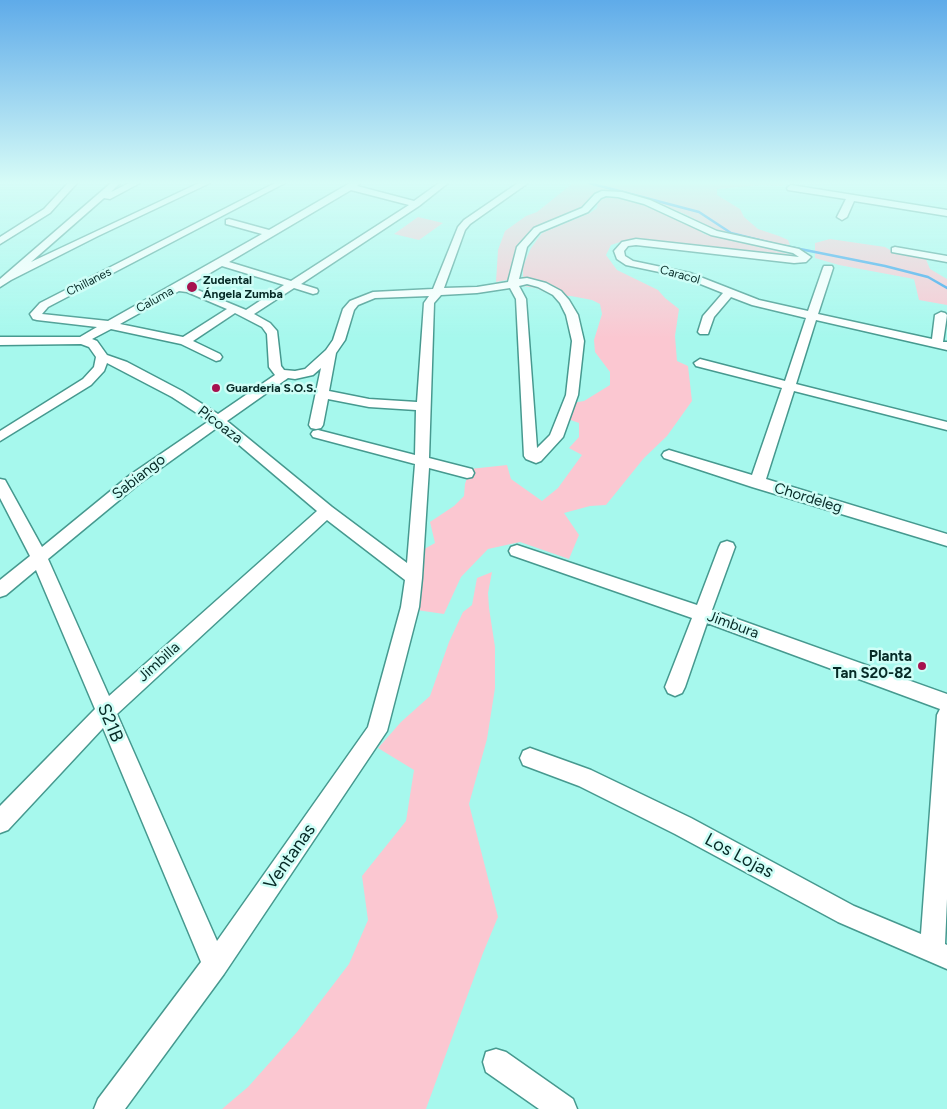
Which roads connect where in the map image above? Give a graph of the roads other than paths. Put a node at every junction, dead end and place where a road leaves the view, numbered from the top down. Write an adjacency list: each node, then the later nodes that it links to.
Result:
1 (57, 235): 13 (street)
2 (93, 235): 13 (street)
3 (180, 235): 25 (street, Chillanes)
4 (267, 235): 11 (street, Caluma)
5 (368, 235): 15 (street)
6 (459, 235): 19 (street)
7 (531, 235): 16 (street, Caracol)
8 (722, 235): 20 (street, Caracol)
9 (895, 250): 10 (street)
10 (947, 259)
11 (220, 262): 15 (street); 17 (street, Caluma)
12 (828, 268): 24 (street)
13 (9, 277): 14 (street)
14 (0, 284)
15 (291, 284): 18 (street); 22 (street)
16 (514, 284): 19 (street); 42 (street); 42 (street)
17 (177, 288): 21 (street); 25 (street, Caluma)
18 (313, 291)
19 (438, 291): 31 (street); 38 (street)
20 (730, 292): 24 (street, Caracol); 26 (street)
21 (235, 308): 22 (street); 29 (street)
22 (247, 314): 35 (street)
23 (941, 315): 30 (street)
24 (812, 316): 30 (street, Caracol); 36 (street)
25 (110, 325): 27 (street, Caluma); 29 (street)
26 (704, 332)
27 (82, 340): 28 (street); 32 (street, Picoaza)
28 (0, 341)
29 (185, 341): 33 (street)
30 (942, 344)
31 (330, 354): 35 (street); 37 (street)
32 (102, 357): 39 (street, Picoaza); 41 (street)
33 (216, 357)
34 (700, 363): 36 (street)
35 (285, 374): 39 (street, Sabiango)
36 (788, 386): 40 (street); 46 (street)
37 (323, 394): 38 (street); 44 (street)
38 (423, 406): 44 (street, Ventanas)
39 (219, 422): 48 (street, Picoaza); 52 (street, Sabiango)
40 (947, 426)
41 (0, 437)
42 (541, 454)
43 (669, 455): 46 (street, Chordeleg)
44 (422, 462): 45 (street); 53 (street, Ventanas)
45 (467, 473)
46 (757, 483): 49 (street, Chordeleg)
47 (0, 484): 52 (street, S21B)
48 (327, 511): 53 (street, Picoaza); 58 (street, Jimbilla)
49 (947, 540)
50 (727, 547): 55 (street)
51 (517, 551): 55 (street, Jimbura)
52 (40, 559): 54 (street, Sabiango); 58 (street, S21B)
53 (414, 578): 63 (street, Ventanas)
54 (0, 590)
55 (702, 614): 56 (street); 57 (street, Jimbura)
56 (674, 687)
57 (947, 703)
58 (105, 712): 61 (street, Jimbilla); 63 (street, S21B)
59 (947, 715): 62 (street)
60 (530, 758): 62 (street, Los Lojas)
61 (0, 822)
62 (940, 953)
63 (215, 965): 65 (street, Ventanas)
64 (496, 1062): 66 (street)
65 (108, 1109)
66 (563, 1109)

